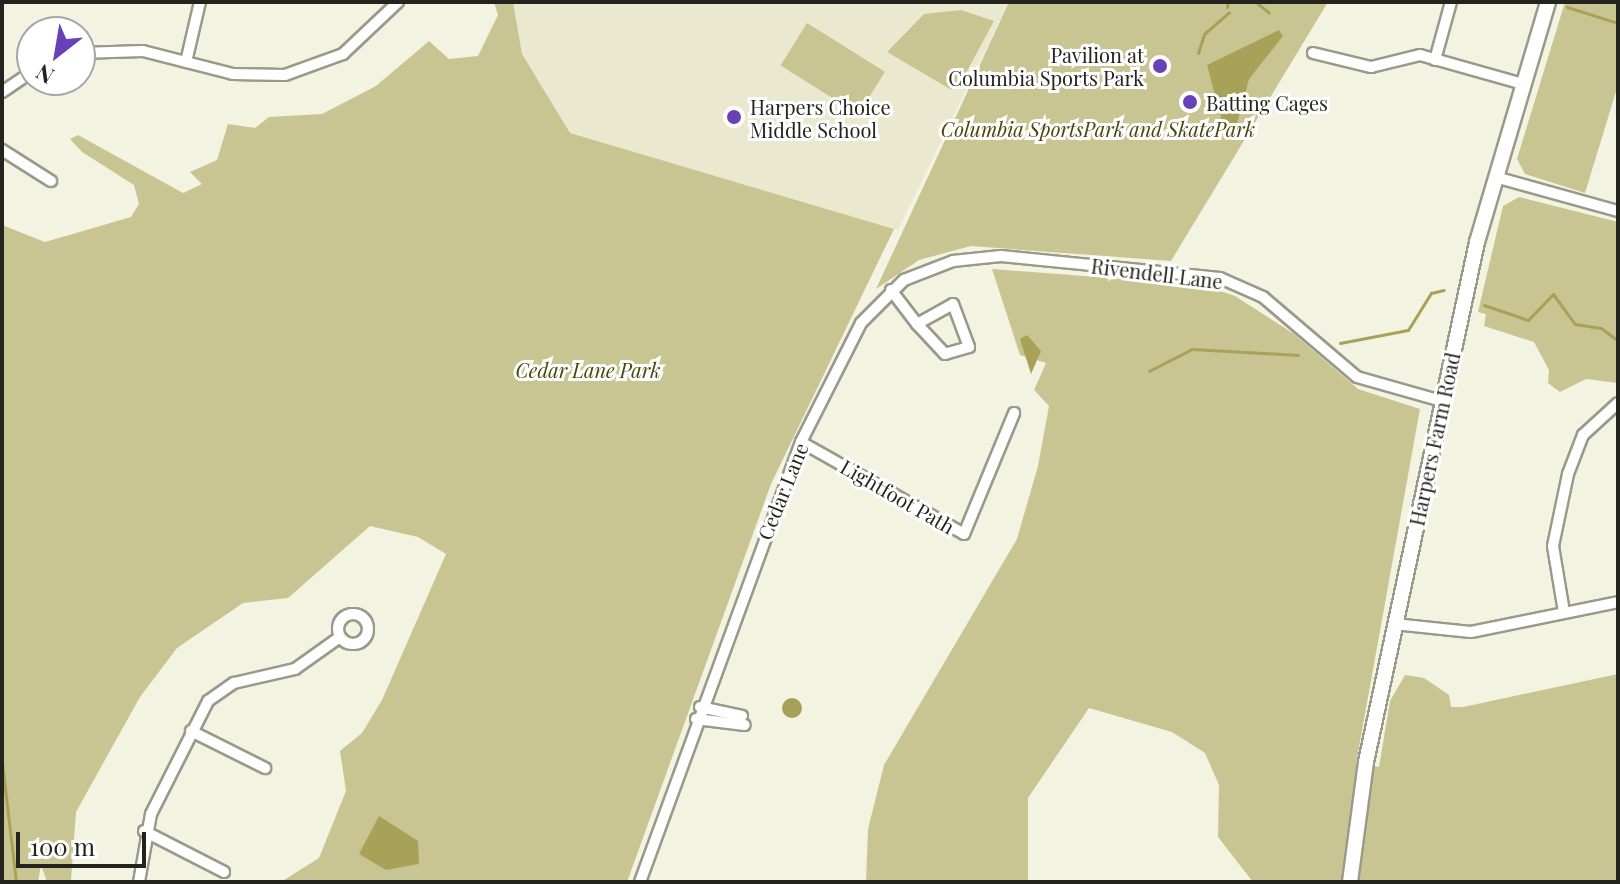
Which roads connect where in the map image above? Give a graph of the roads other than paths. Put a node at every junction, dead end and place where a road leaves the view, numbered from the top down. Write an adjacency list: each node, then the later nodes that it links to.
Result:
1 (200, 2): 8 (street)
2 (398, 2): 8 (street)
3 (1451, 2): 7 (street)
4 (1548, 2): 9 (main road, Harpers Farm Road)
5 (96, 52): 8 (street)
6 (1313, 53): 7 (street)
7 (1435, 60): 9 (street)
8 (186, 62)
9 (1523, 84): 11 (main road, Harpers Farm Road)
10 (2, 150): 12 (street)
11 (1495, 177): 13 (street); 16 (main road, Harpers Farm Road)
12 (51, 181)
13 (1618, 211)
14 (891, 290): 15 (street); 16 (street, Rivendell Lane); 19 (street, Cedar Lane)
15 (917, 324): 15 (street)
16 (1442, 401): 22 (main road, Harpers Farm Road)
17 (1618, 403): 21 (street)
18 (1014, 413): 19 (street, Lightfoot Path)
19 (801, 442): 24 (street, Cedar Lane)
20 (1618, 602): 21 (street)
21 (1564, 612): 22 (street)
22 (1394, 624): 32 (main road, Harpers Farm Road)
23 (340, 637): 26 (street)
24 (700, 707): 25 (street, Cedar Lane); 25 (street)
25 (696, 719): 31 (street, Cedar Lane)
26 (191, 731): 27 (street); 28 (street)
27 (265, 768)
28 (144, 831): 29 (street); 30 (street)
29 (224, 872)
30 (139, 882)
31 (640, 882)
32 (1350, 882)

